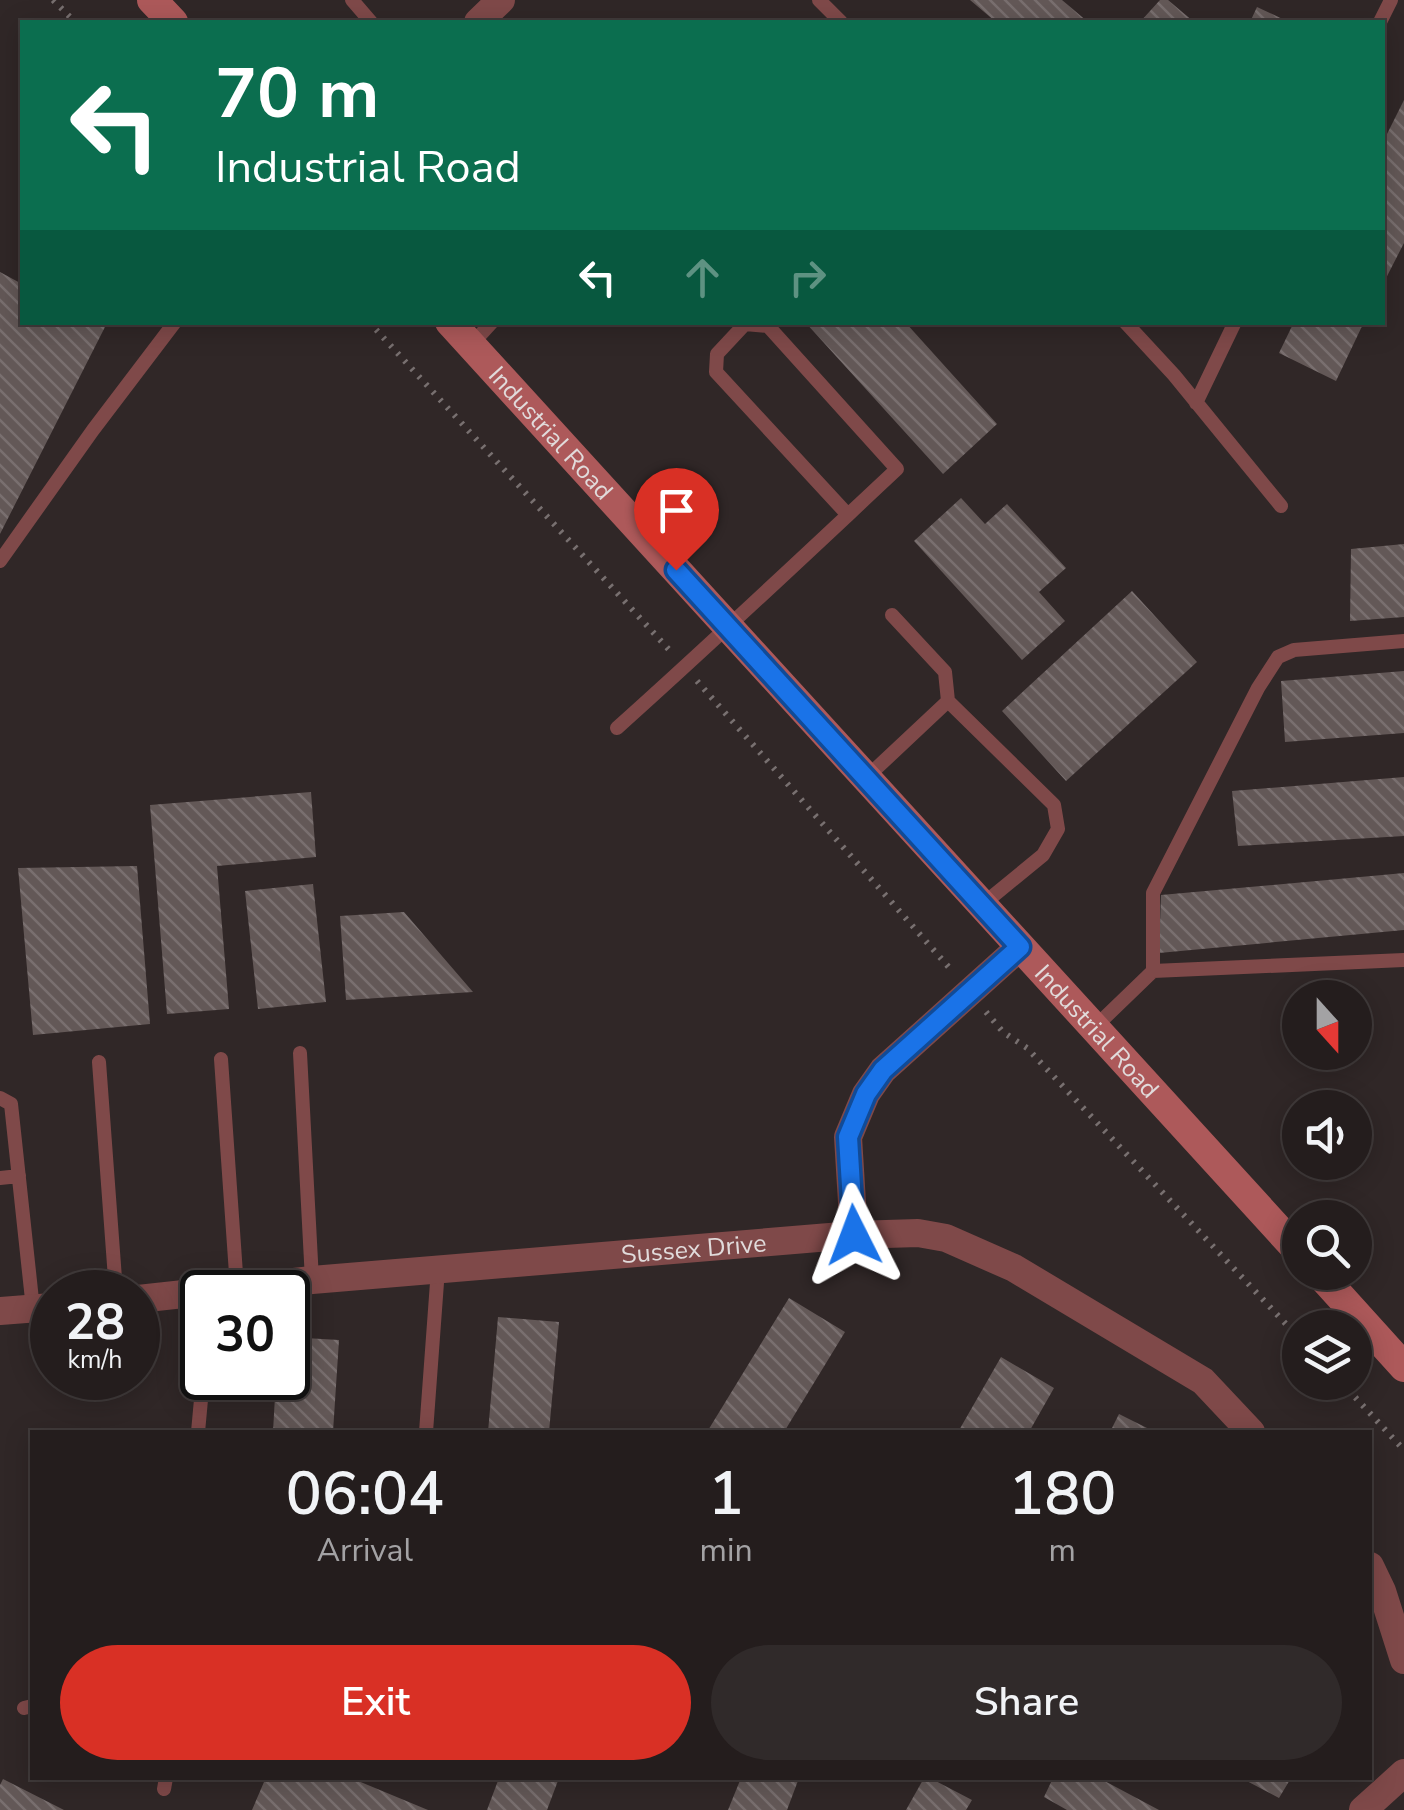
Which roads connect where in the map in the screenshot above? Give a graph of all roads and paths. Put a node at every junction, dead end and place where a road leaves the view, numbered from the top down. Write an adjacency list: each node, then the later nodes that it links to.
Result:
1 (52, 0): 6 (path)
2 (152, 0): 7 (main road)
3 (352, 0): 8 (lane)
4 (502, 0): 9 (street)
5 (819, 0): 10 (lane)
6 (73, 20)
7 (171, 20)
8 (369, 20)
9 (480, 20)
10 (839, 20)
11 (173, 325): 22 (lane)
12 (372, 325): 25 (path)
13 (458, 325): 18 (main road, Industrial Road)
14 (744, 325): 21 (lane)
15 (756, 325): 21 (lane)
16 (1128, 325): 19 (lane)
17 (1234, 325): 19 (lane)
18 (482, 334): 24 (main road, Industrial Road)
19 (1196, 402): 20 (lane)
20 (1281, 506)
21 (848, 515): 24 (lane)
22 (0, 560)
23 (892, 615): 27 (lane)
24 (727, 626): 29 (lane); 30 (main road, Industrial Road)
25 (651, 630)
26 (1404, 641): 35 (lane)
27 (948, 701): 30 (lane); 31 (lane)
28 (726, 714): 33 (path)
29 (617, 728)
30 (866, 778): 31 (main road, Industrial Road)
31 (982, 905): 32 (main road, Industrial Road)
32 (1020, 947): 36 (main road, Industrial Road); 45 (street)
33 (936, 952)
34 (1404, 960): 35 (lane)
35 (1153, 971): 36 (lane)
36 (1094, 1028): 44 (main road, Industrial Road)
37 (1003, 1032): 54 (path)
38 (300, 1053): 50 (lane)
39 (221, 1059): 49 (lane)
40 (98, 1062): 48 (lane)
41 (0, 1098): 42 (lane)
42 (19, 1176): 43 (lane); 47 (lane)
43 (0, 1178)
44 (1282, 1233)
45 (854, 1235): 46 (street, Sussex Drive); 60 (street, Sussex Drive)
46 (438, 1269): 50 (street, Sussex Drive); 59 (lane)
47 (36, 1270)
48 (114, 1270)
49 (220, 1270)
50 (312, 1280)
51 (1334, 1290): 55 (main road)
52 (30, 1309): 53 (street)
53 (0, 1312)
54 (1282, 1320)
55 (1404, 1367)
56 (201, 1400): 58 (lane)
57 (1358, 1400): 61 (path)
58 (198, 1430)
59 (426, 1430)
60 (1249, 1430)
61 (1404, 1450)
62 (1372, 1570): 63 (street)
63 (1404, 1660)
64 (1404, 1774): 65 (street)
65 (1363, 1810)

